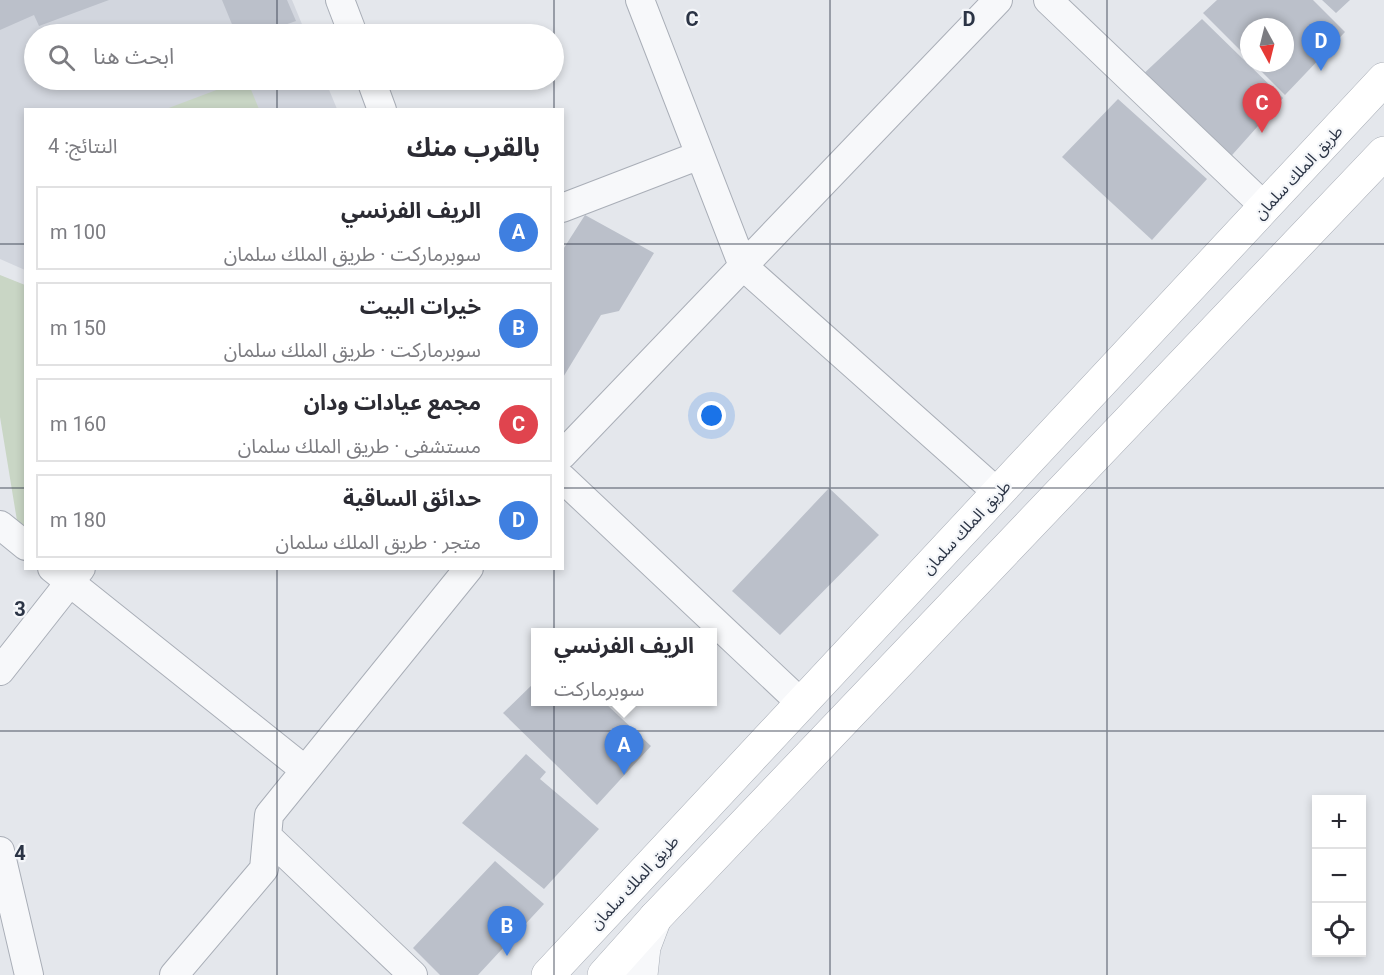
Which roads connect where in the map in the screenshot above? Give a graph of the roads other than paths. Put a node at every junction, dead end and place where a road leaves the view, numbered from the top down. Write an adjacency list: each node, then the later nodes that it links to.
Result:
1 (340, 0): 5 (street)
2 (640, 0): 9 (street)
3 (998, 0): 13 (street)
4 (1048, 0): 12 (street)
5 (349, 24)
6 (1384, 79): 12 (main road, طريق الملك سلمان)
7 (374, 90): 8 (street)
8 (381, 108)
9 (700, 154): 11 (street); 13 (street)
10 (1380, 164): 26 (main road)
11 (564, 207)
12 (1264, 207): 16 (main road, طريق الملك سلمان)
13 (743, 266): 14 (street); 16 (street)
14 (564, 452)
15 (564, 480): 22 (street)
16 (998, 493): 22 (main road, طريق الملك سلمان)
17 (0, 525): 18 (street)
18 (24, 544)
19 (467, 570): 23 (street)
20 (68, 573): 21 (street); 23 (street)
21 (0, 671)
22 (801, 704): 30 (main road, طريق الملك سلمان)
23 (305, 771): 24 (street)
24 (267, 836): 28 (street); 29 (street)
25 (0, 851): 27 (street)
26 (655, 918): 31 (main road); 32 (street)
27 (29, 975)
28 (174, 975)
29 (413, 975)
30 (548, 975)
31 (604, 975)
32 (641, 975)

